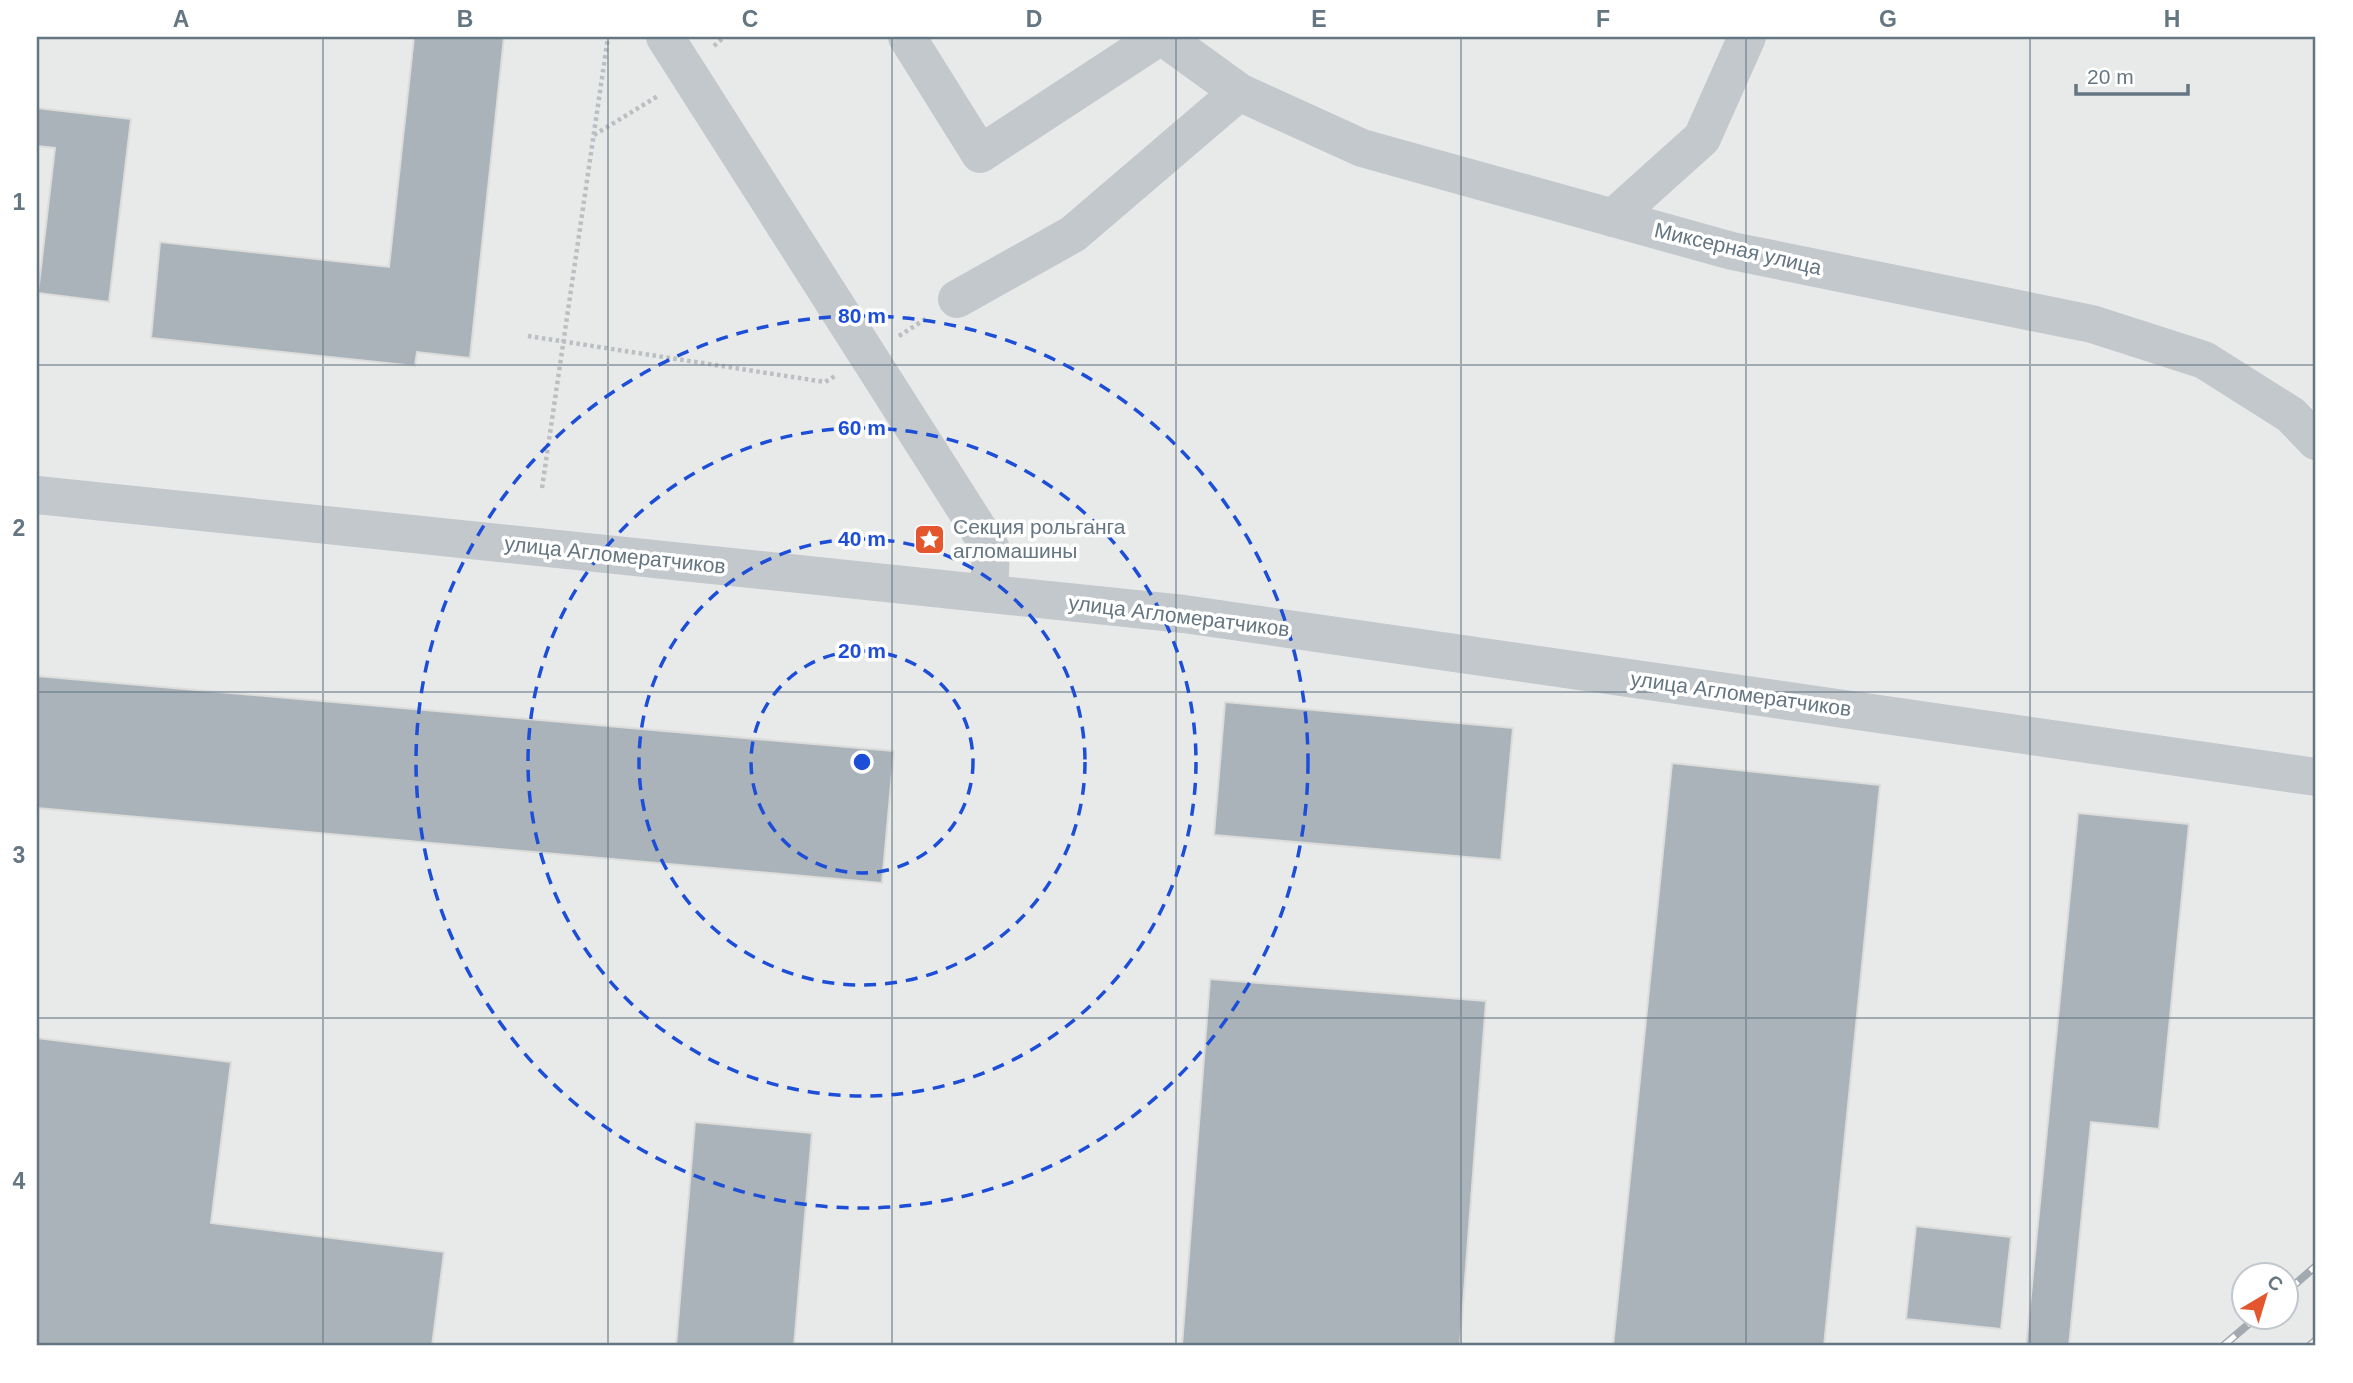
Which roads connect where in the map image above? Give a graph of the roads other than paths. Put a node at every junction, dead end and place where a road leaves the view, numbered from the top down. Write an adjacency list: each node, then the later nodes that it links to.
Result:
1 (665, 37): 10 (street)
2 (906, 37): 3 (street)
3 (1161, 37): 5 (street, Миксерная улица)
4 (1747, 37): 6 (street)
5 (1239, 92): 6 (street, Миксерная улица); 7 (street)
6 (1613, 218): 8 (street, Миксерная улица)
7 (957, 299)
8 (2316, 441)
9 (37, 495): 10 (street, улица Агломератчиков)
10 (989, 594): 11 (street, улица Агломератчиков)
11 (2316, 777)

